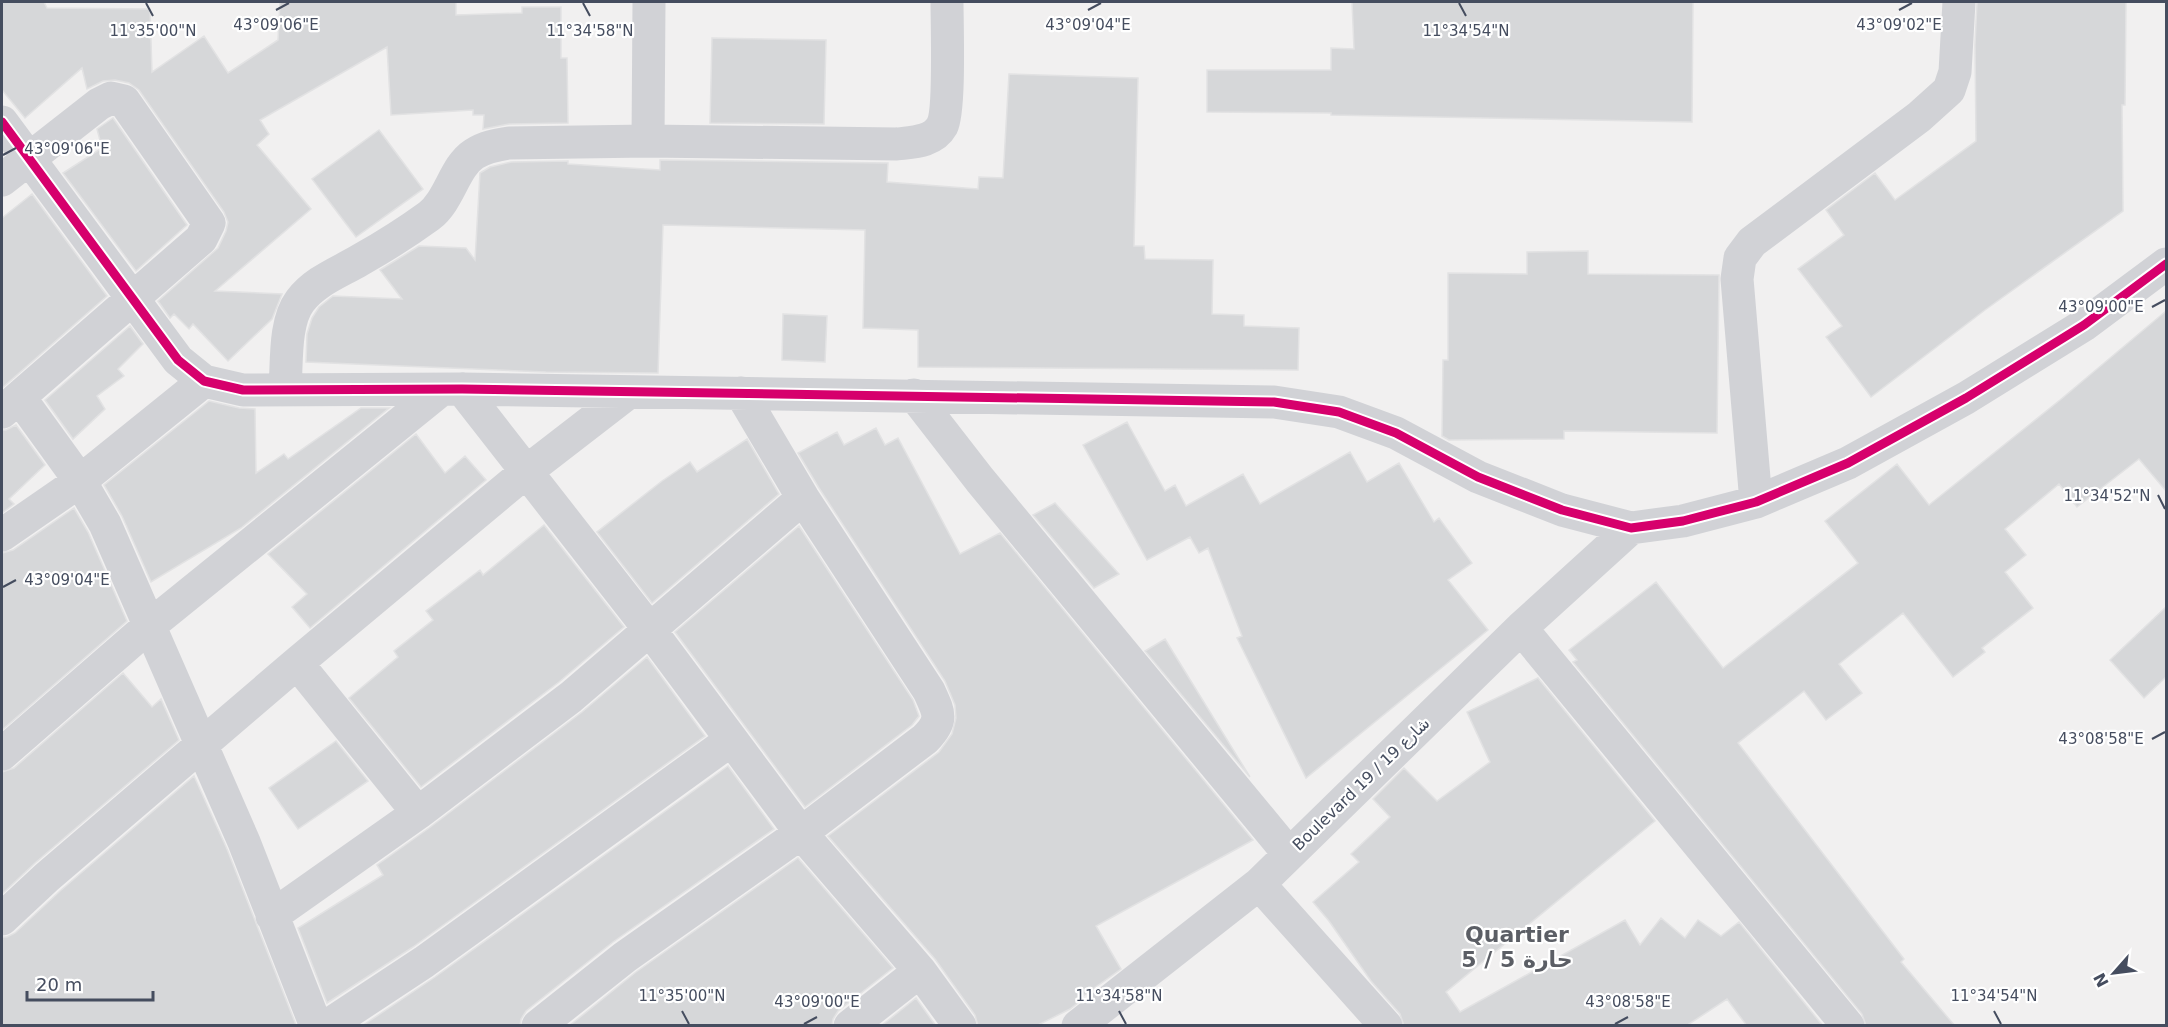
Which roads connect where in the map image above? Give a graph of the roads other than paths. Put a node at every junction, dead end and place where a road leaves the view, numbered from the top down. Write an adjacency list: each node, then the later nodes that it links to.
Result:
1 (649, 2): 5 (street)
2 (947, 2): 5 (street)
3 (1959, 2): 20 (street)
4 (2, 122): 6 (street)
5 (648, 141): 11 (street)
6 (29, 160): 7 (street); 9 (street); 9 (street)
7 (2, 180)
8 (2166, 264): 20 (street)
9 (132, 301): 10 (street); 16 (street)
10 (204, 381): 11 (street); 18 (street)
11 (285, 389): 12 (street)
12 (451, 390): 13 (street); 17 (street); 23 (street)
13 (628, 393): 14 (street); 17 (street)
14 (741, 393): 15 (street); 19 (street)
15 (914, 395): 21 (street); 32 (street)
16 (11, 405): 18 (street)
17 (527, 471): 25 (street); 26 (street)
18 (81, 481): 22 (street); 23 (street)
19 (803, 498): 25 (street); 31 (street)
20 (1756, 502): 21 (street)
21 (1631, 528): 24 (street, Boulevard 19 / شارع 19)
22 (2, 535)
23 (148, 627): 28 (street); 29 (street)
24 (1521, 628): 32 (street, Boulevard 19 / شارع 19); 44 (street)
25 (650, 630): 27 (street); 30 (street)
26 (297, 663): 28 (street); 30 (street)
27 (731, 740): 31 (street); 39 (street)
28 (201, 744): 34 (street); 35 (street)
29 (2, 754)
30 (418, 813): 34 (street)
31 (801, 833): 36 (street); 40 (street)
32 (1289, 854): 33 (street, Boulevard 19 / شارع 19)
33 (1259, 884): 37 (street, Boulevard 19 / شارع 19); 43 (street)
34 (272, 916): 38 (street)
35 (2, 919)
36 (920, 971): 41 (street); 42 (street)
37 (1082, 1025)
38 (316, 1026)
39 (327, 1026)
40 (538, 1026)
41 (850, 1026)
42 (960, 1026)
43 (1386, 1026)
44 (1848, 1026)

